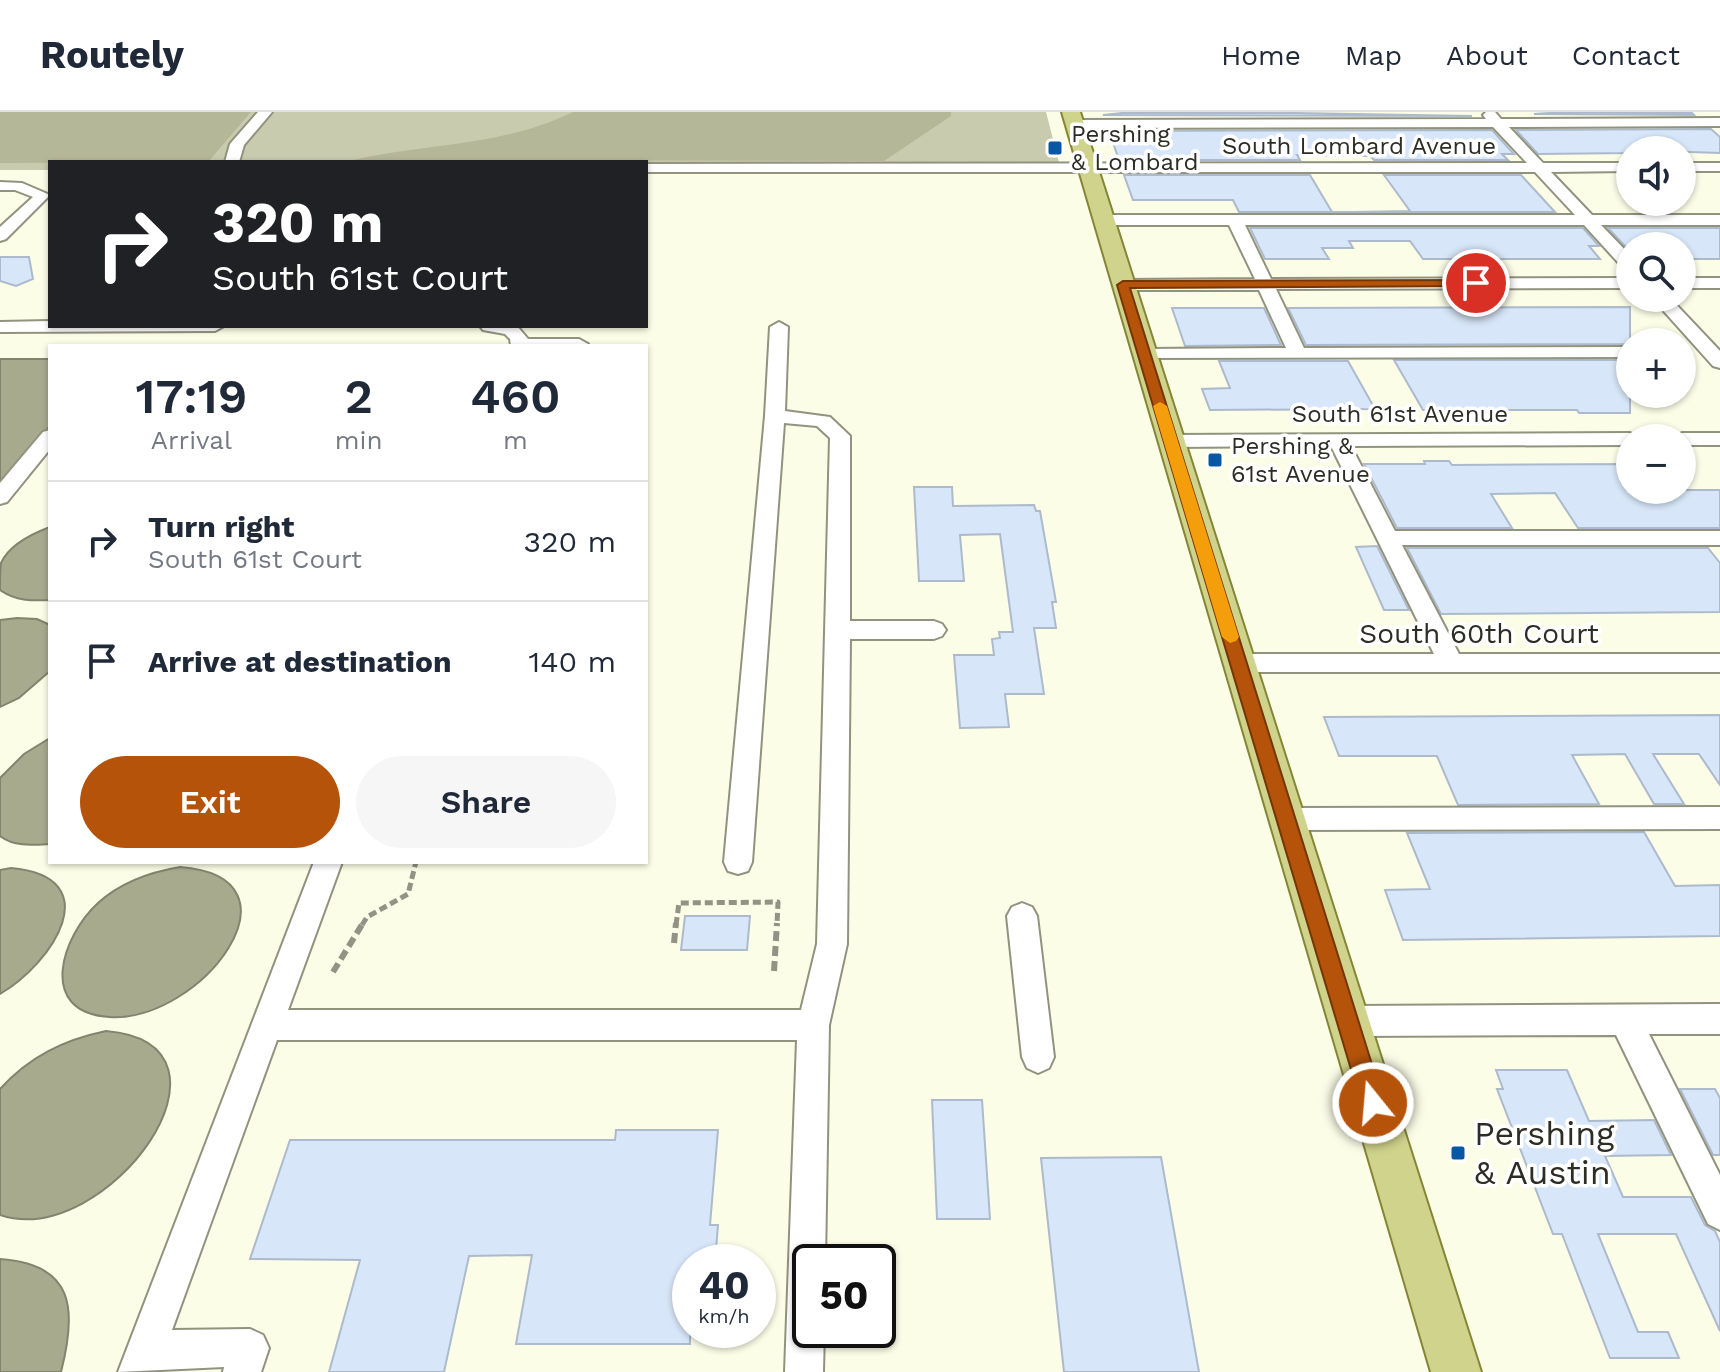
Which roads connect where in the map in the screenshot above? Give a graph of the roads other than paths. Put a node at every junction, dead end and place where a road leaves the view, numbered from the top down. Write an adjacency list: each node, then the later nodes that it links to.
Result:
1 (265, 112): 5 (street)
2 (1492, 117): 3 (street); 4 (street); 6 (street)
3 (1073, 118): 11 (main road)
4 (1720, 122)
5 (233, 160)
6 (1539, 167): 7 (street, South Lombard Avenue); 11 (street, South Lombard Avenue); 15 (street)
7 (1616, 167)
8 (1696, 167): 9 (street)
9 (1720, 167)
10 (648, 168): 11 (street, South Lombard Avenue)
11 (1088, 168): 13 (main road)
12 (0, 186): 17 (street)
13 (1104, 220): 14 (street); 23 (main road)
14 (1235, 220): 15 (street); 22 (street)
15 (1589, 220): 16 (street); 18 (street)
16 (1720, 220)
17 (0, 236)
18 (1616, 250)
19 (1616, 283): 22 (street)
20 (1696, 283): 21 (street)
21 (1720, 283)
22 (1266, 284): 23 (street); 35 (street)
23 (1123, 285): 34 (main road)
24 (1675, 312): 36 (street)
25 (0, 327): 26 (street)
26 (48, 327)
27 (779, 327): 37 (street)
28 (137, 328): 30 (street)
29 (503, 328): 31 (street)
30 (125, 344)
31 (520, 344)
32 (1616, 352): 35 (street)
33 (1696, 353): 36 (street)
34 (1144, 354): 35 (street); 43 (main road)
35 (1298, 354)
36 (1717, 355)
37 (775, 416): 47 (street); 54 (street)
38 (48, 438): 44 (street)
39 (1616, 439): 42 (street, South 61st Avenue)
40 (1696, 439): 41 (street)
41 (1720, 439)
42 (1338, 440): 43 (street, South 61st Avenue); 45 (street)
43 (1171, 441): 49 (main road)
44 (0, 497)
45 (1388, 538): 46 (street); 50 (street)
46 (1720, 538)
47 (838, 630): 48 (street); 61 (street)
48 (934, 630)
49 (1238, 663): 50 (street, South 60th Court); 53 (main road)
50 (1451, 663): 51 (street, South 60th Court)
51 (1720, 663)
52 (1720, 818): 53 (street)
53 (1286, 819): 59 (main road)
54 (738, 862)
55 (327, 864): 60 (street)
56 (1022, 916): 62 (street)
57 (1625, 1019): 58 (street); 59 (street); 63 (street)
58 (1720, 1019)
59 (1348, 1021): 67 (main road)
60 (269, 1025): 61 (street); 64 (street)
61 (813, 1025): 66 (street)
62 (1038, 1057)
63 (1720, 1212)
64 (141, 1360): 65 (street)
65 (242, 1372)
66 (804, 1372)
67 (1456, 1372)

